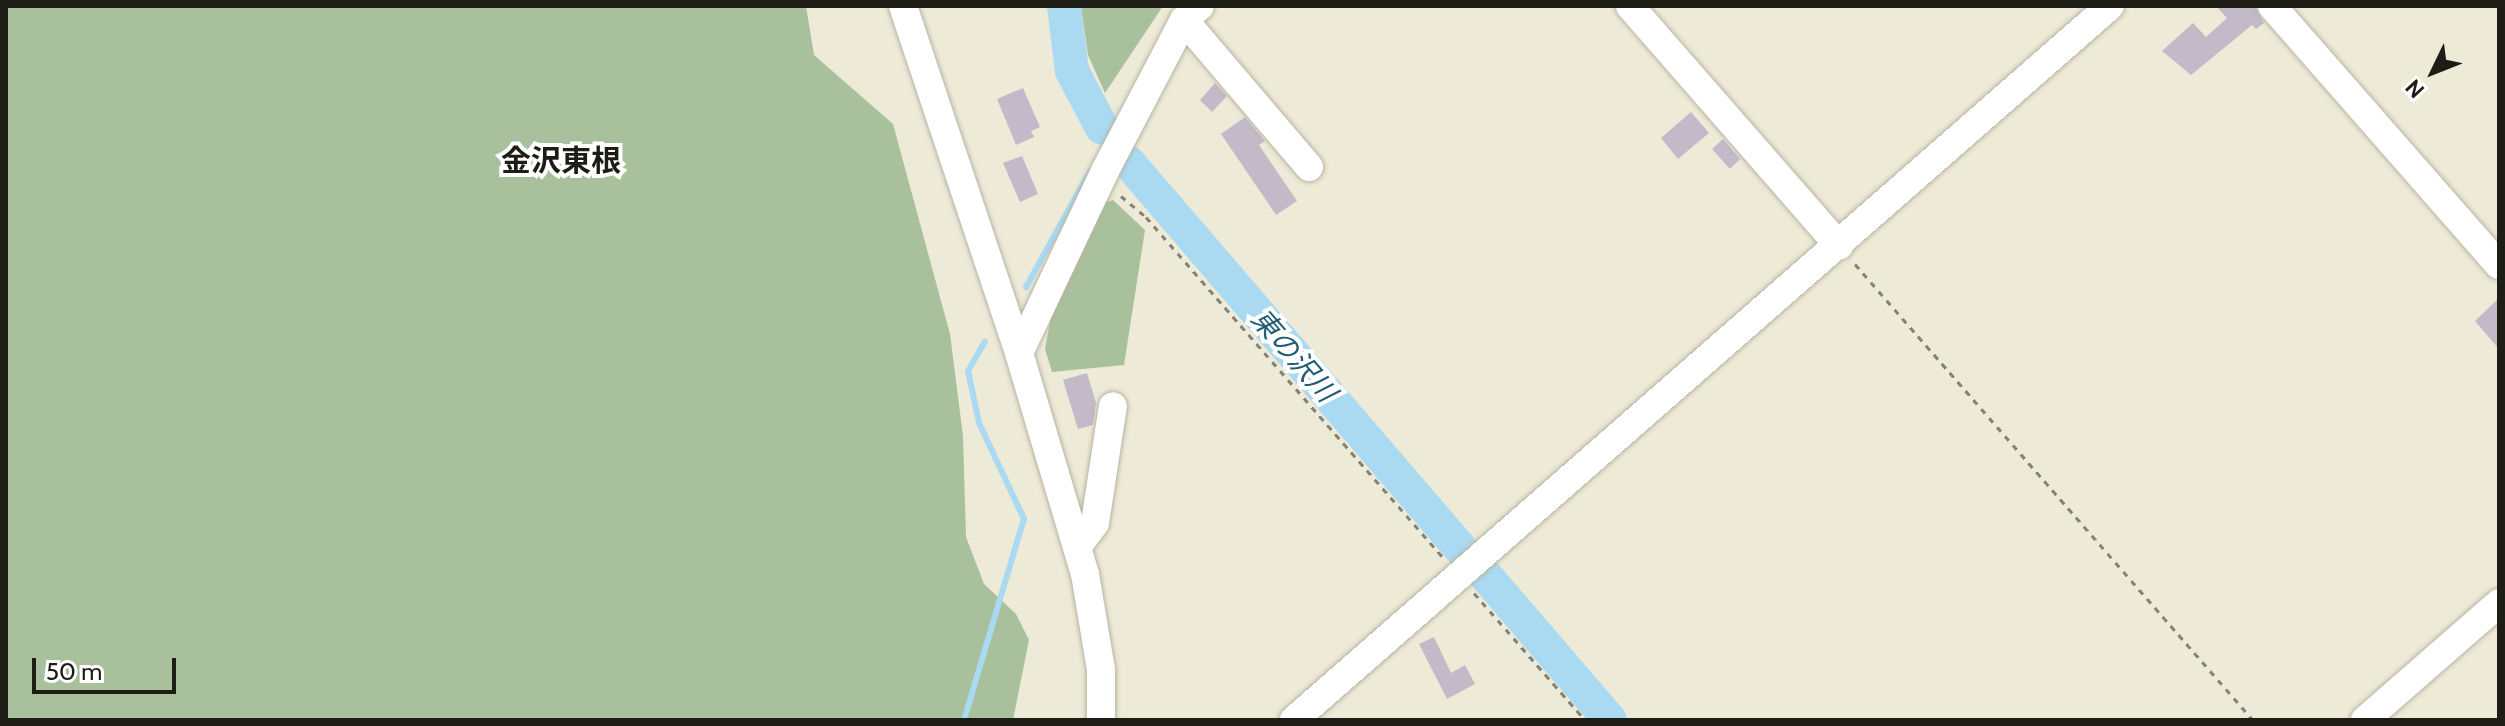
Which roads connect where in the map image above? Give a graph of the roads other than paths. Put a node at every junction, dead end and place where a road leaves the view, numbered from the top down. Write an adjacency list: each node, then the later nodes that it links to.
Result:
1 (903, 6): 9 (street)
2 (1630, 6): 7 (street)
3 (2110, 6): 7 (street)
4 (2272, 6): 8 (street)
5 (1192, 13): 6 (street); 9 (street)
6 (1309, 167)
7 (1839, 246): 14 (street)
8 (2499, 265)
9 (1019, 353): 11 (street)
10 (1113, 406): 11 (street)
11 (1077, 547): 13 (street)
12 (2499, 603): 15 (street)
13 (1101, 720)
14 (1294, 720)
15 (2365, 720)

